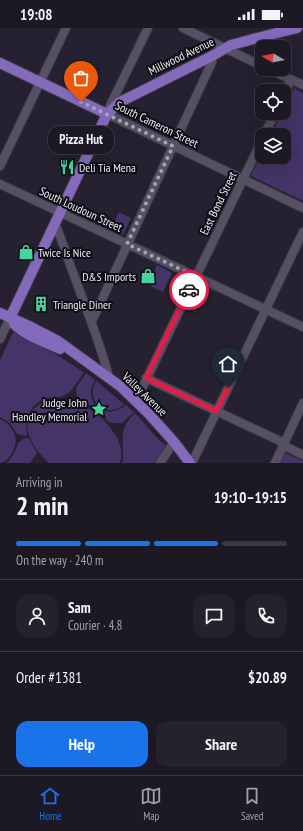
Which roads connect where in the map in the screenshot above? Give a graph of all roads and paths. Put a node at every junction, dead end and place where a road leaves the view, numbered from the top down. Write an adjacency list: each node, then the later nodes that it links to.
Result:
1 (66, 28): 11 (street)
2 (148, 28): 14 (street)
3 (183, 28): 5 (street)
4 (297, 28): 5 (main road, Millwood Avenue)
5 (226, 49): 6 (main road, Millwood Avenue); 8 (street)
6 (212, 56): 14 (main road, Millwood Avenue); 15 (street)
7 (0, 63): 11 (main road, South Cameron Street)
8 (255, 63)
9 (283, 76): 10 (street)
10 (291, 80): 12 (street); 13 (street)
11 (40, 82): 14 (main road, South Cameron Street); 17 (street)
12 (289, 84)
13 (303, 85)
14 (107, 114): 15 (street, South Cameron Street); 21 (main road)
15 (173, 146): 18 (street, South Cameron Street); 24 (street)
16 (255, 154): 18 (street, East Bond Street)
17 (0, 166)
18 (243, 179): 20 (street, South Cameron Street); 25 (street, East Bond Street)
19 (0, 184): 21 (street, South Loudoun Street)
20 (303, 208)
21 (60, 212): 22 (main road); 24 (street, South Loudoun Street)
22 (55, 224): 28 (main road); 29 (street, Valley Avenue)
23 (303, 232): 26 (street)
24 (127, 244): 25 (street, South Loudoun Street); 29 (street)
25 (195, 276): 26 (street, South Loudoun Street); 33 (street, East Bond Street)
26 (265, 309): 30 (street, South Loudoun Street); 36 (street)
27 (0, 313): 28 (main road)
28 (10, 318): 31 (street); 32 (main road)
29 (92, 321): 32 (street, Valley Avenue)
30 (303, 327)
31 (0, 339)
32 (109, 378): 34 (main road, Valley Avenue)
33 (146, 378): 34 (street, East Bond Street); 36 (street)
34 (136, 400): 37 (main road, Valley Avenue)
35 (303, 403): 38 (street)
36 (216, 411): 38 (street); 41 (street)
37 (174, 442): 40 (street); 41 (main road, Valley Avenue)
38 (283, 445): 39 (street); 42 (street)
39 (303, 454)
40 (160, 463)
41 (191, 463)
42 (275, 463)

